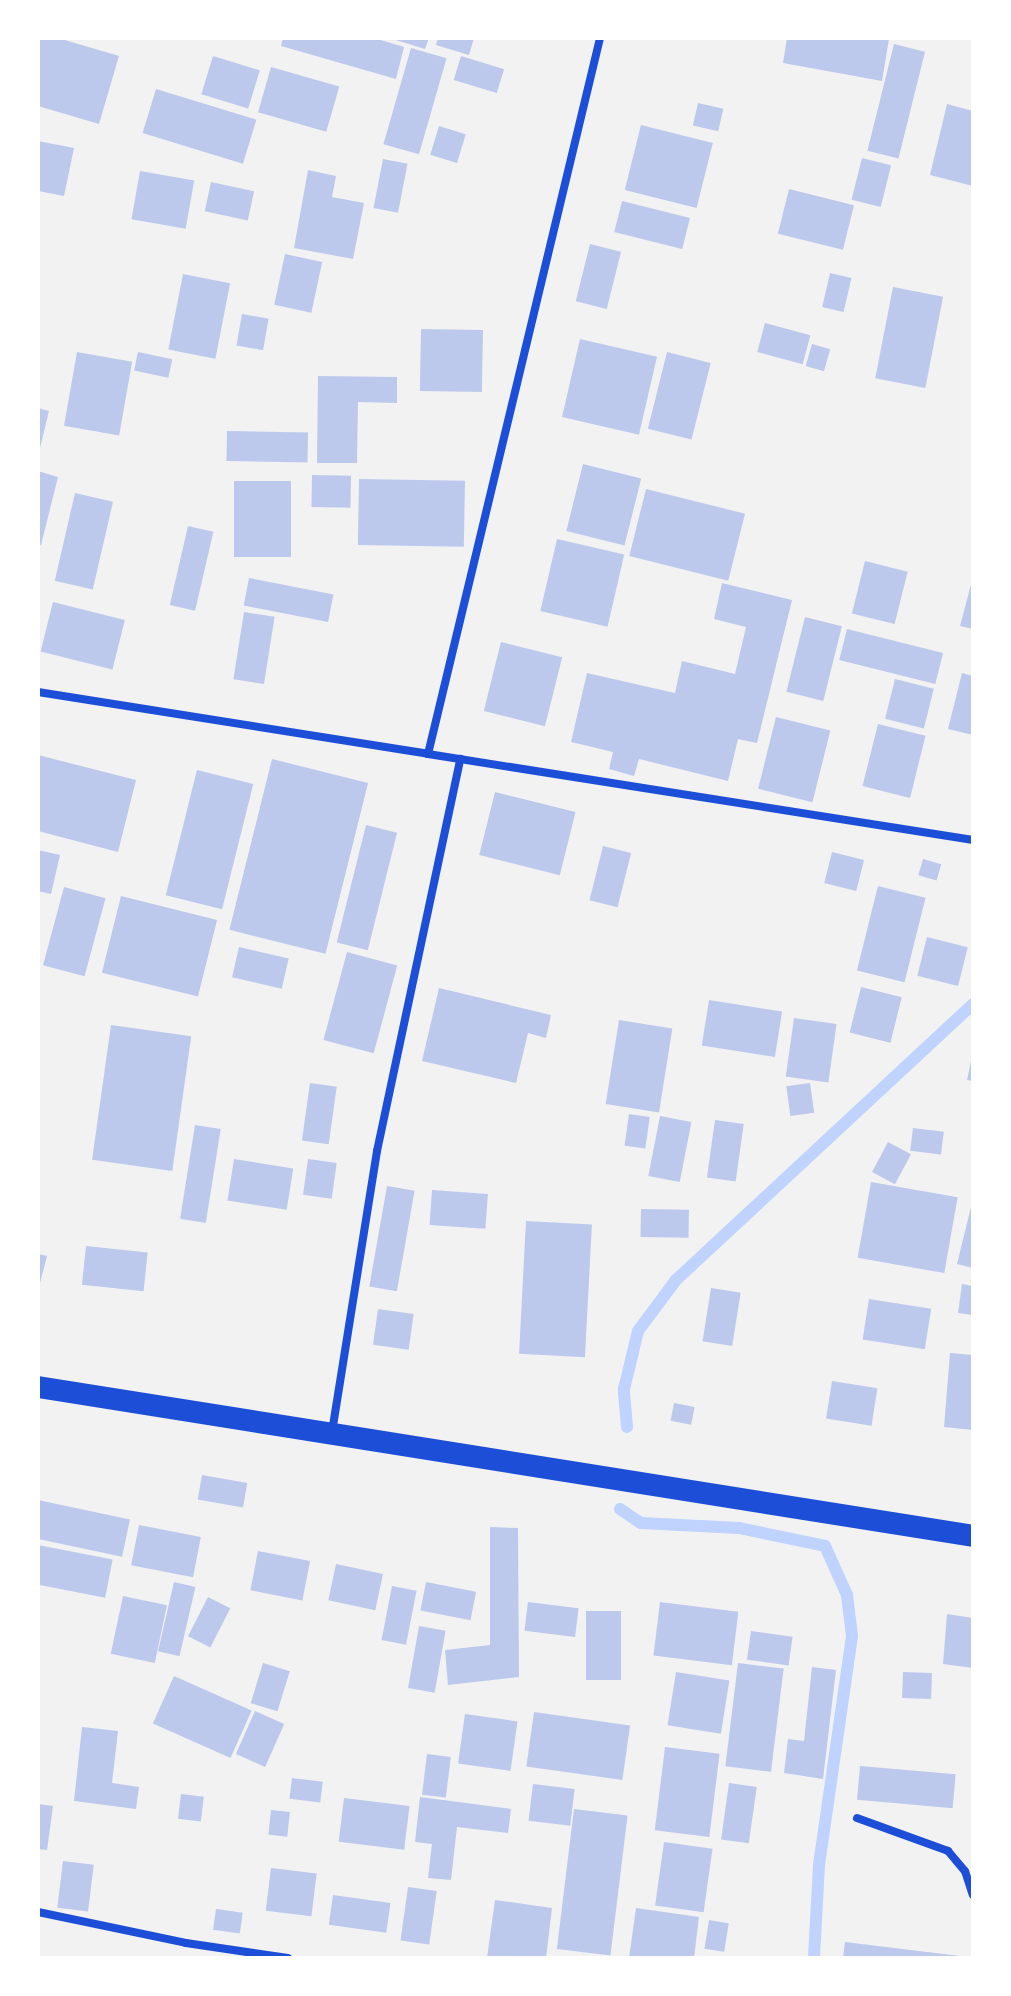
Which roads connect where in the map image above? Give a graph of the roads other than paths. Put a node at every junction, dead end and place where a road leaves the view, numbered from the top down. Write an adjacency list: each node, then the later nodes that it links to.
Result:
1 (600, 38): 3 (street)
2 (38, 692): 3 (street)
3 (428, 754): 4 (street)
4 (460, 759): 5 (street); 7 (street)
5 (973, 840)
6 (38, 1387): 7 (highway)
7 (331, 1436): 8 (highway)
8 (973, 1536)
9 (857, 1818): 10 (street)
10 (973, 1895)
11 (38, 1912): 12 (street)
12 (288, 1958)

